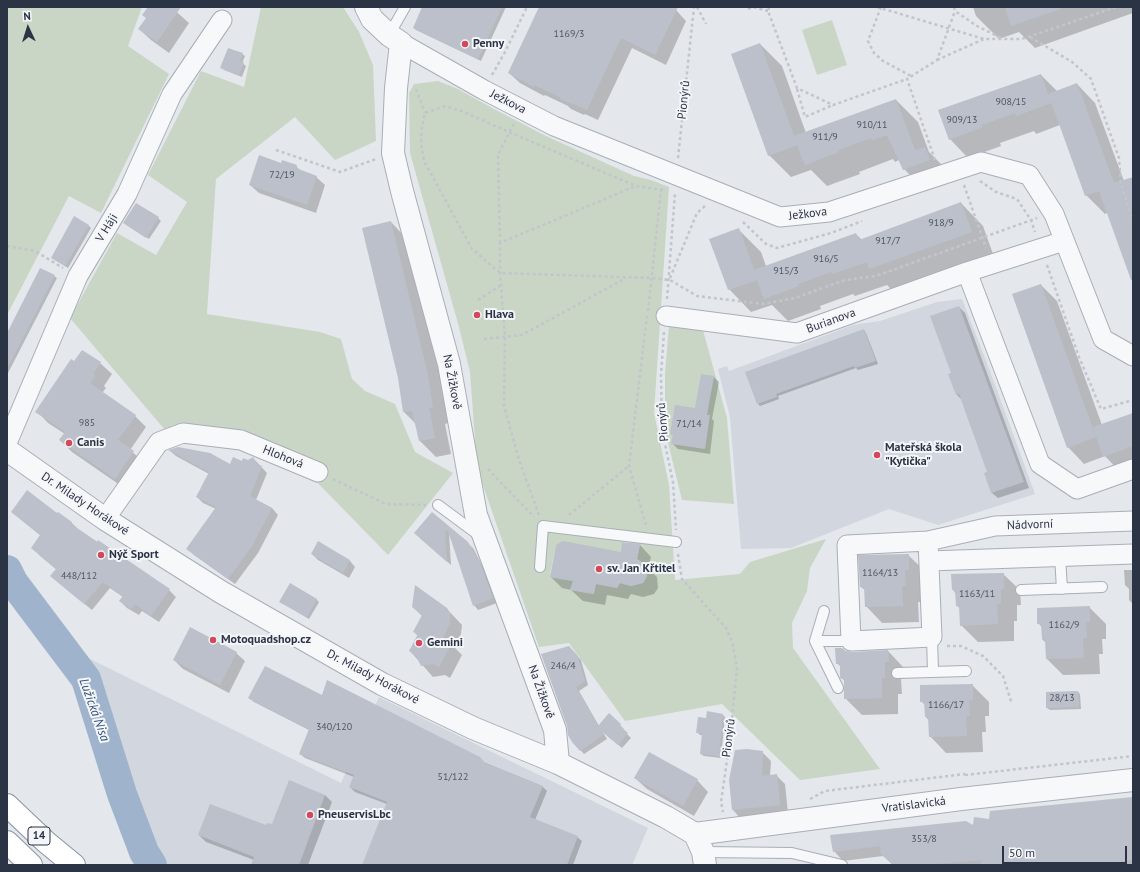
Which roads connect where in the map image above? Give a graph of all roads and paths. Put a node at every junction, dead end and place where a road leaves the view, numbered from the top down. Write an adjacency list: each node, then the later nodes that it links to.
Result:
1 (366, 7): 17 (street)
2 (404, 7): 17 (lane)
3 (527, 7): 24 (path)
4 (696, 7): 14 (path); 30 (path, Pionýrů)
5 (769, 7): 11 (path)
6 (877, 7): 9 (path)
7 (954, 7): 12 (path)
8 (1116, 7): 16 (path)
9 (881, 8): 15 (path); 21 (path)
10 (748, 9): 11 (path)
11 (768, 11): 23 (path)
12 (955, 11): 15 (path); 19 (path)
13 (222, 20): 47 (street, V Háji)
14 (706, 24)
15 (950, 28): 18 (path); 20 (path)
16 (1029, 37): 19 (path); 38 (path)
17 (395, 39): 24 (street, Ježkova); 29 (street, Na Žižkově)
18 (984, 39): 19 (path); 20 (path)
19 (1003, 39)
20 (937, 60): 21 (path)
21 (911, 76): 22 (path)
22 (907, 79): 25 (path); 31 (path)
23 (797, 88): 25 (path); 25 (path)
24 (484, 90): 26 (street, Ježkova)
25 (832, 105)
26 (521, 109): 27 (path); 30 (street, Ježkova)
27 (509, 132): 34 (path); 41 (path); 46 (path)
28 (276, 150): 29 (path)
29 (393, 153): 69 (street, Na Žižkově)
30 (676, 176): 31 (street, Ježkova); 50 (path, Pionýrů)
31 (940, 176): 36 (street, Ježkova)
32 (978, 180): 37 (path)
33 (971, 182): 39 (path)
34 (636, 186): 41 (path); 49 (path)
35 (708, 203): 50 (path)
36 (1052, 212): 37 (path); 40 (street, Ježkova)
37 (1030, 220): 39 (path); 43 (path)
38 (1133, 221)
39 (982, 238): 44 (path); 50 (path)
40 (1064, 241): 43 (street, Burianova); 56 (street, Ježkova)
41 (500, 243): 46 (path)
42 (7, 246): 47 (path)
43 (1041, 248): 44 (street, Burianova); 57 (path)
44 (992, 264): 45 (street, Burianova)
45 (967, 272): 53 (street, Burianova); 62 (street)
46 (500, 273): 48 (path); 51 (path)
47 (78, 276): 58 (street, V Háji)
48 (627, 277): 49 (path); 54 (path)
49 (652, 278): 50 (path); 61 (path)
50 (670, 280): 53 (path, Pionýrů)
51 (501, 284): 52 (path); 54 (path)
52 (478, 300)
53 (666, 316): 71 (path, Pionýrů)
54 (505, 337): 55 (path); 67 (path)
55 (484, 339)
56 (1133, 356)
57 (1133, 400)
58 (7, 443)
59 (7, 450): 65 (street, Dr. Milady Horákové)
60 (485, 466): 67 (path)
61 (628, 466): 68 (path); 70 (path)
62 (1133, 469)
63 (318, 472): 64 (path, Hlohová); 65 (street, Hlohová)
64 (438, 506): 69 (lane)
65 (105, 519): 91 (street, Dr. Milady Horákové)
66 (1133, 522): 72 (street, Nádvorní)
67 (543, 526): 68 (lane); 76 (lane)
68 (554, 527): 70 (lane)
69 (485, 539): 91 (street, Na Žižkově)
70 (650, 539): 71 (lane)
71 (676, 542): 95 (path, Pionýrů)
72 (928, 542): 75 (street); 83 (street, Nádvorní)
73 (1133, 554): 74 (street)
74 (1060, 556): 75 (street); 78 (lane)
75 (929, 561): 81 (street)
76 (540, 567)
77 (1102, 588): 78 (lane)
78 (1062, 589): 79 (lane)
79 (1021, 590)
80 (824, 611): 82 (lane)
81 (932, 637): 83 (street); 86 (lane)
82 (815, 641): 83 (lane); 88 (lane)
83 (851, 641)
84 (961, 646): 89 (path)
85 (966, 671): 86 (lane)
86 (933, 672): 87 (lane)
87 (897, 673)
88 (838, 688)
89 (1012, 704)
90 (1133, 756): 93 (path)
91 (558, 763): 97 (street, Dr. Milady Horákové)
92 (1133, 780): 93 (street, Vratislavická)
93 (961, 799): 97 (street, Vratislavická)
94 (7, 804): 99 (highway, 14)
95 (724, 818)
96 (7, 842): 98 (highway, 14)
97 (701, 850): 100 (lane)
98 (30, 865)
99 (74, 865)
100 (842, 865)

